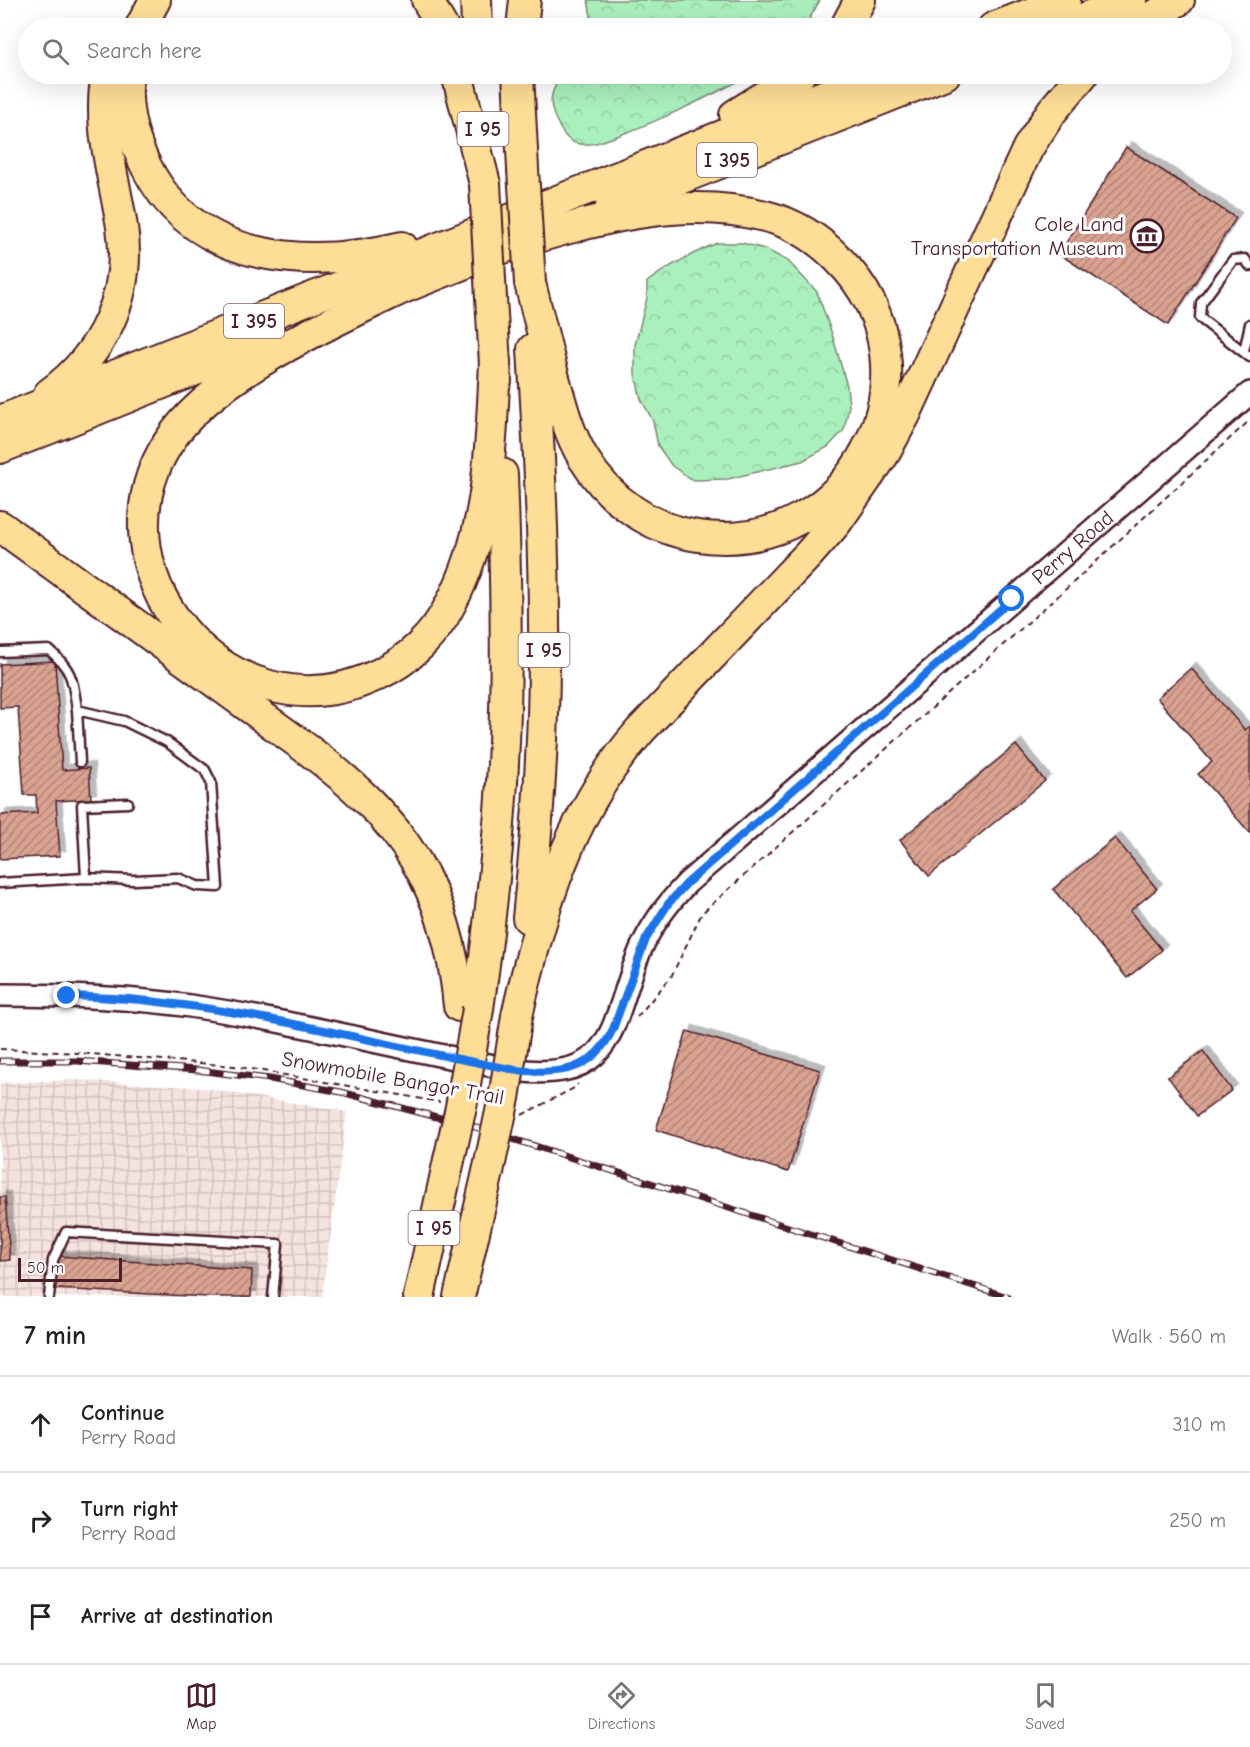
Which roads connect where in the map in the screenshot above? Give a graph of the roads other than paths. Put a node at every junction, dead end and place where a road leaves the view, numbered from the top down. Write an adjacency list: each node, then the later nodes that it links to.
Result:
1 (134, 0): 11 (highway)
2 (156, 0): 12 (highway)
3 (427, 0): 13 (highway)
4 (476, 0): 14 (highway)
5 (514, 0): 15 (highway)
6 (525, 0): 16 (highway)
7 (860, 0): 17 (highway)
8 (1065, 0): 18 (highway)
9 (1132, 0): 19 (highway)
10 (1179, 0): 20 (highway)
11 (125, 18)
12 (146, 18)
13 (437, 18)
14 (477, 18)
15 (515, 18)
16 (523, 18)
17 (850, 18)
18 (1019, 18)
19 (1085, 18)
20 (1152, 18)
21 (106, 84): 40 (highway)
22 (128, 84): 32 (highway)
23 (460, 84): 31 (highway)
24 (481, 84): 31 (highway, I 95)
25 (519, 84): 34 (highway, I 95, bridge)
26 (785, 84): 30 (highway)
27 (854, 84): 30 (highway, I 395)
28 (918, 84): 32 (highway, I 395)
29 (1075, 84): 51 (highway)
30 (610, 180): 32 (highway, I 395)
31 (486, 184): 38 (highway, I 95, bridge)
32 (508, 233): 34 (highway); 35 (highway, I 395); 40 (highway, I 395)
33 (1250, 266): 37 (lane)
34 (530, 283): 51 (highway, I 95)
35 (407, 286): 38 (highway); 41 (highway, I 395)
36 (1250, 324): 37 (lane)
37 (1247, 354)
38 (495, 362): 50 (highway, I 95)
39 (1250, 393): 49 (street, Perry Road)
40 (7, 418)
41 (0, 448)
42 (0, 526): 50 (highway)
43 (0, 652): 44 (lane)
44 (77, 710): 45 (lane); 47 (lane)
45 (80, 762)
46 (128, 803): 47 (lane)
47 (86, 878): 48 (lane)
48 (0, 883)
49 (0, 995)
50 (469, 1007): 54 (highway, I 95, bridge)
51 (517, 1016): 55 (highway, I 95, bridge)
52 (50, 1297): 53 (lane)
53 (273, 1297)
54 (419, 1297)
55 (459, 1297)

